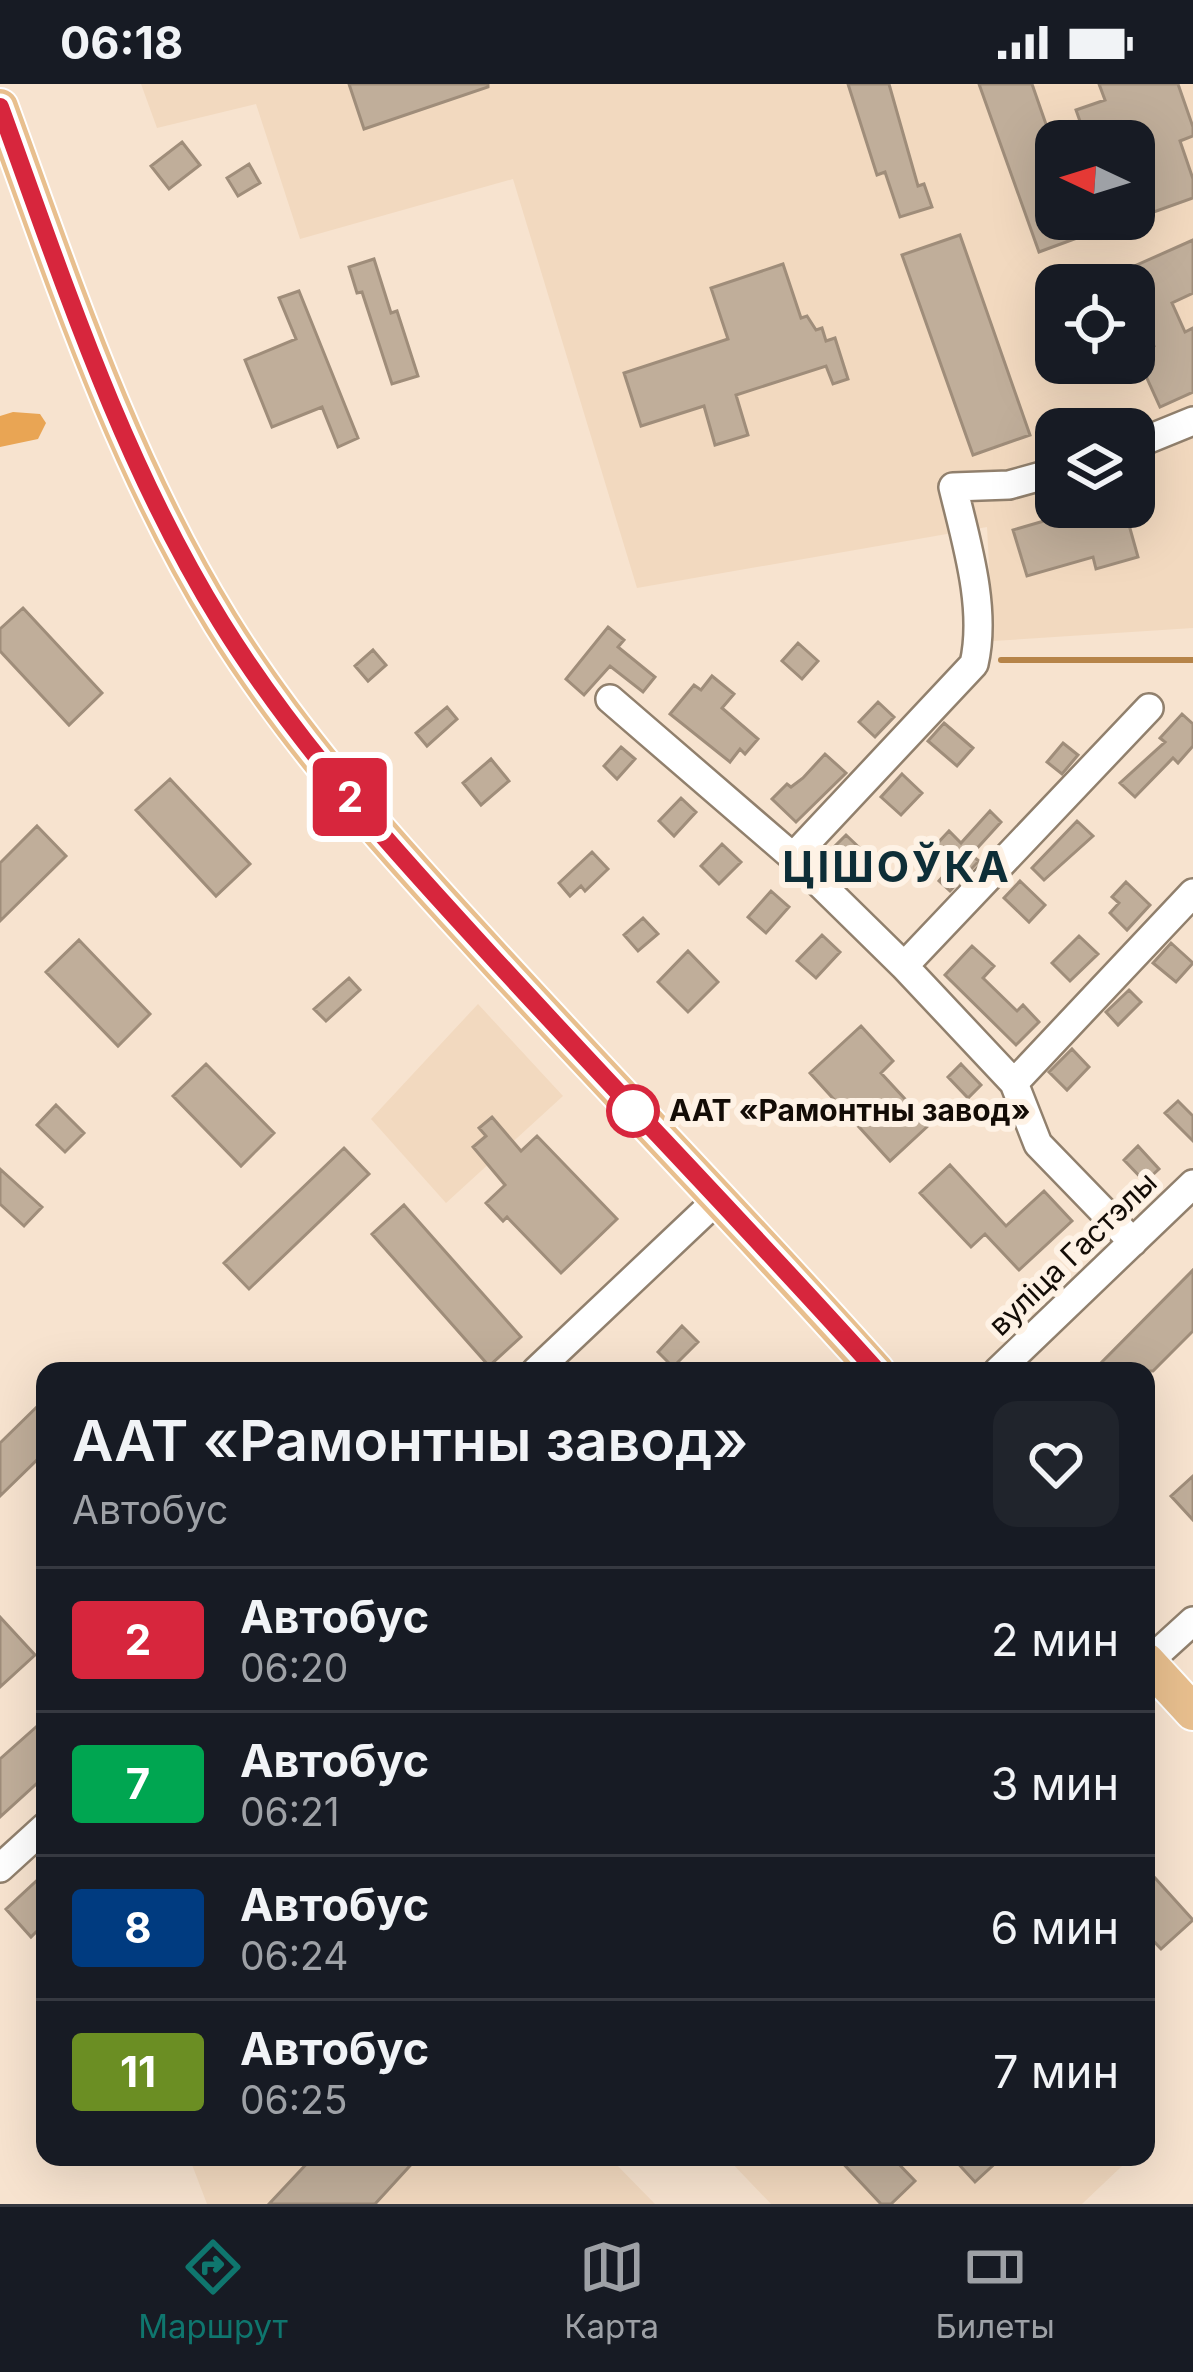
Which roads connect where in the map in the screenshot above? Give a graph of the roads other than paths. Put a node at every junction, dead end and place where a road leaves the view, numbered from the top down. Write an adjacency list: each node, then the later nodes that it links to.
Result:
1 (0, 107): 12 (main road)
2 (1193, 421): 3 (street)
3 (1155, 436)
4 (1035, 477): 7 (street)
5 (610, 698): 7 (street)
6 (1149, 708): 9 (street)
7 (793, 857): 9 (street)
8 (1193, 893): 10 (street)
9 (904, 965): 10 (street)
10 (1014, 1083): 13 (street)
11 (1193, 1184): 13 (street, вуліца Гастэлы)
12 (717, 1200): 14 (street); 15 (main road)
13 (1133, 1242): 16 (street, вуліца Гастэлы)
14 (546, 1362)
15 (868, 1362)
16 (1007, 1362)
17 (1193, 1621): 18 (street)
18 (1155, 1654)
19 (1155, 1670): 20 (main road)
20 (1193, 1712)
21 (36, 1834): 22 (street)
22 (0, 1868)

